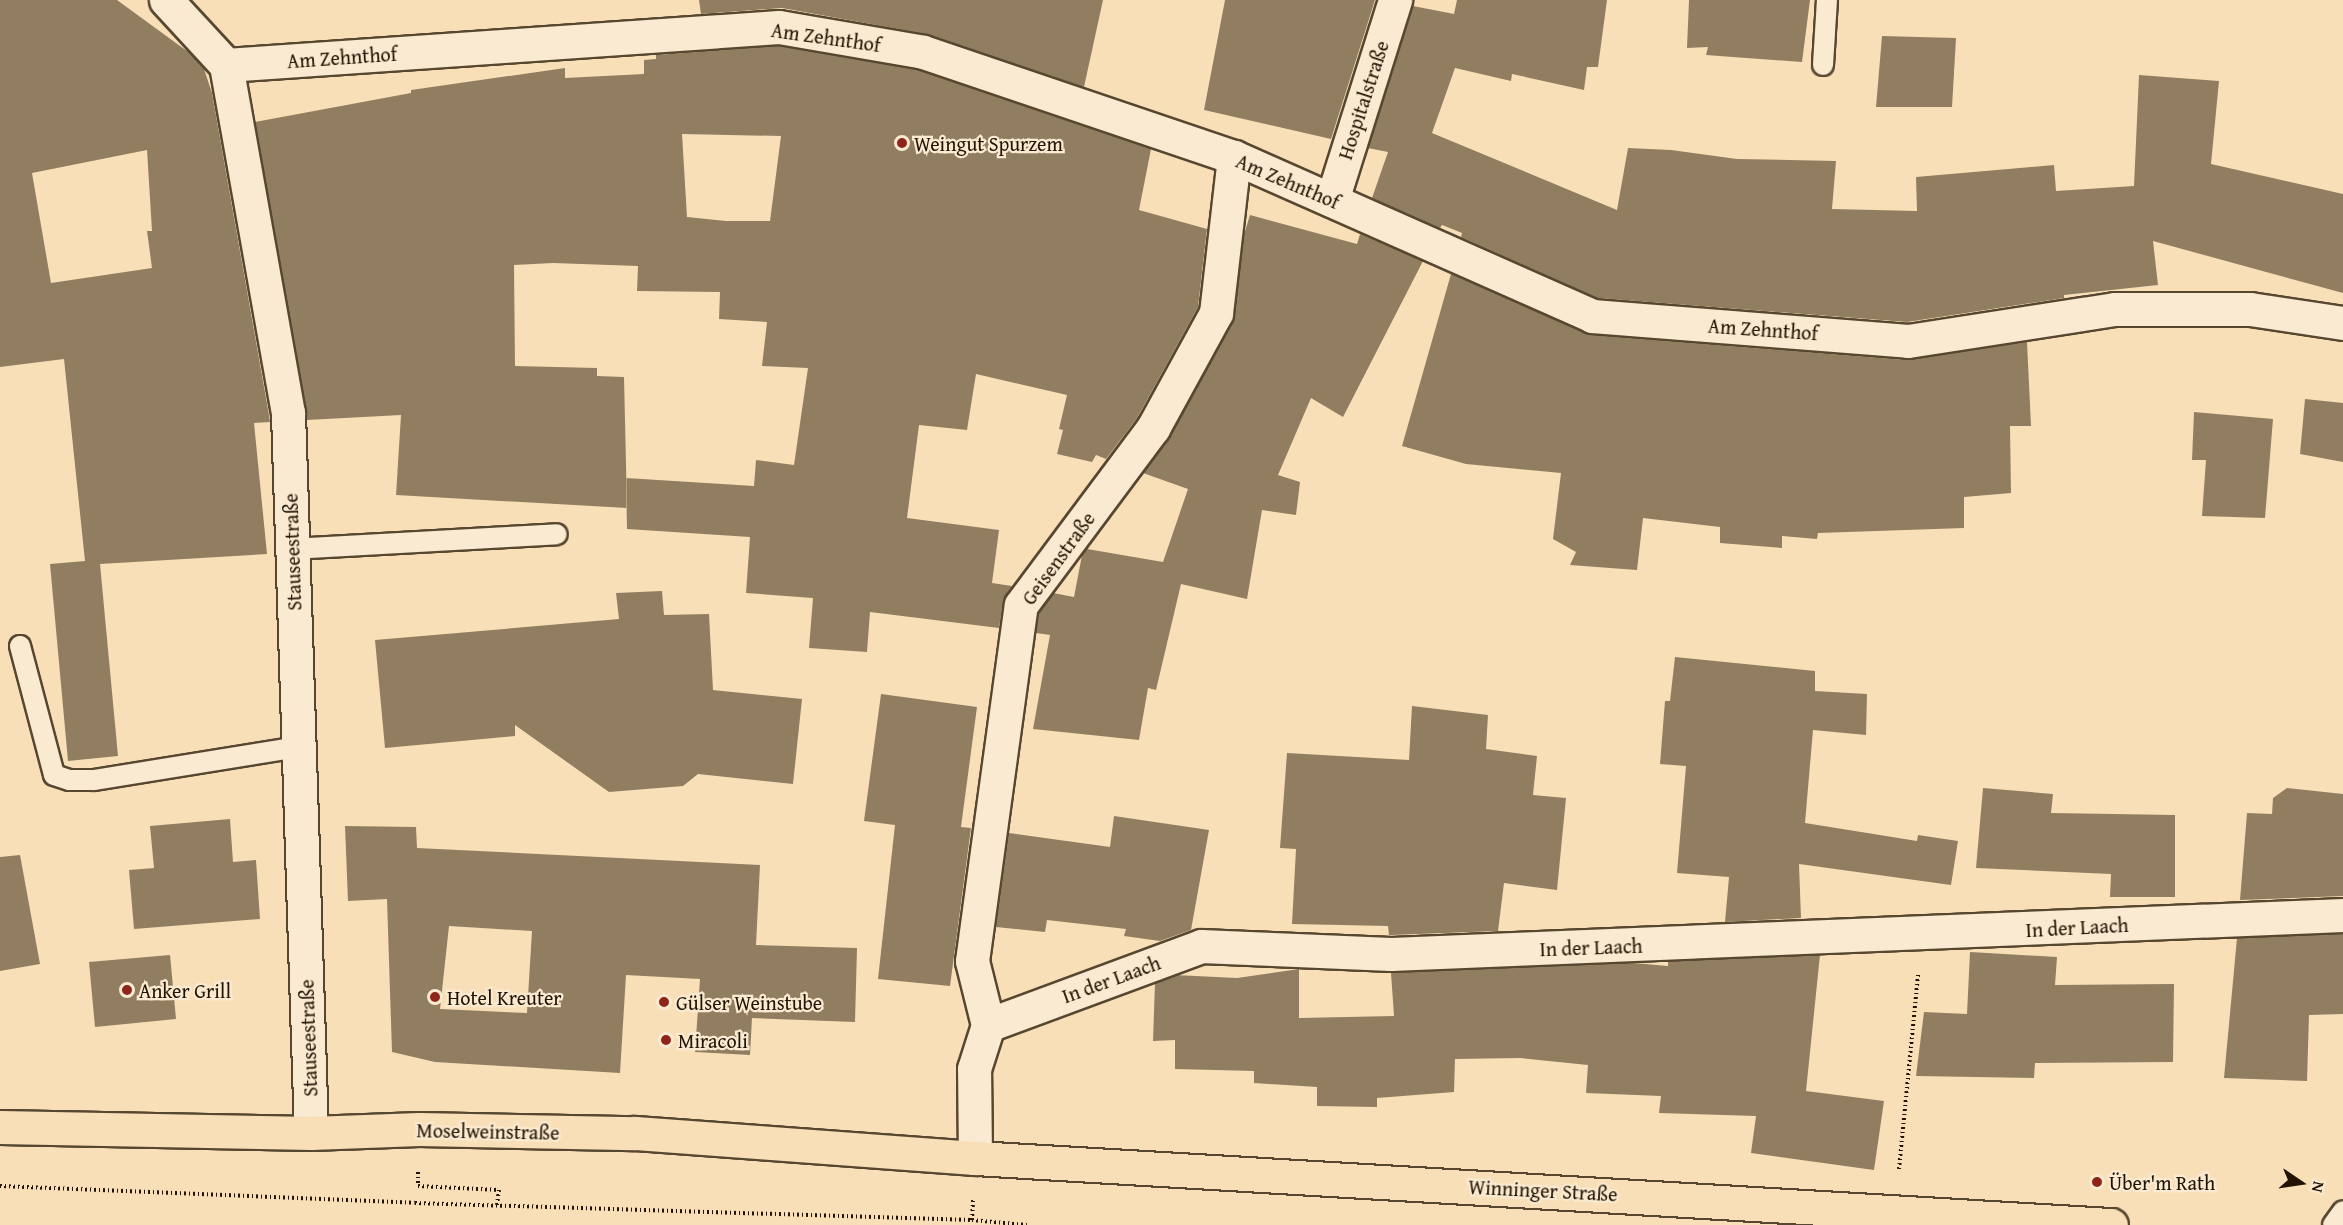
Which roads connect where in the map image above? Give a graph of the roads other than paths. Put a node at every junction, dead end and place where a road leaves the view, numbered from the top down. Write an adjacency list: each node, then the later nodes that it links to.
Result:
1 (166, 0): 5 (street)
2 (1395, 0): 8 (street, Hospitalstraße)
3 (1827, 0): 6 (lane)
4 (774, 14): 5 (street, Am Zehnthof); 7 (street, Am Zehnthof)
5 (226, 65): 11 (street, Stauseestraße)
6 (1823, 65)
7 (1234, 157): 8 (street, Am Zehnthof); 15 (street, Geisenstraße)
8 (1332, 200): 9 (street, Am Zehnthof)
9 (2343, 323)
10 (557, 534): 11 (lane)
11 (292, 549): 13 (street, Stauseestraße)
12 (20, 646): 13 (lane)
13 (298, 747): 17 (street, Stauseestraße)
14 (2343, 915): 15 (street, In der Laach)
15 (988, 1025): 18 (street)
16 (0, 1127): 17 (main road, Moselweinstraße)
17 (311, 1133): 18 (main road, Moselweinstraße)
18 (975, 1158): 20 (main road, Winninger Straße)
19 (2343, 1211): 21 (lane)
20 (2111, 1225)
21 (2333, 1225)

